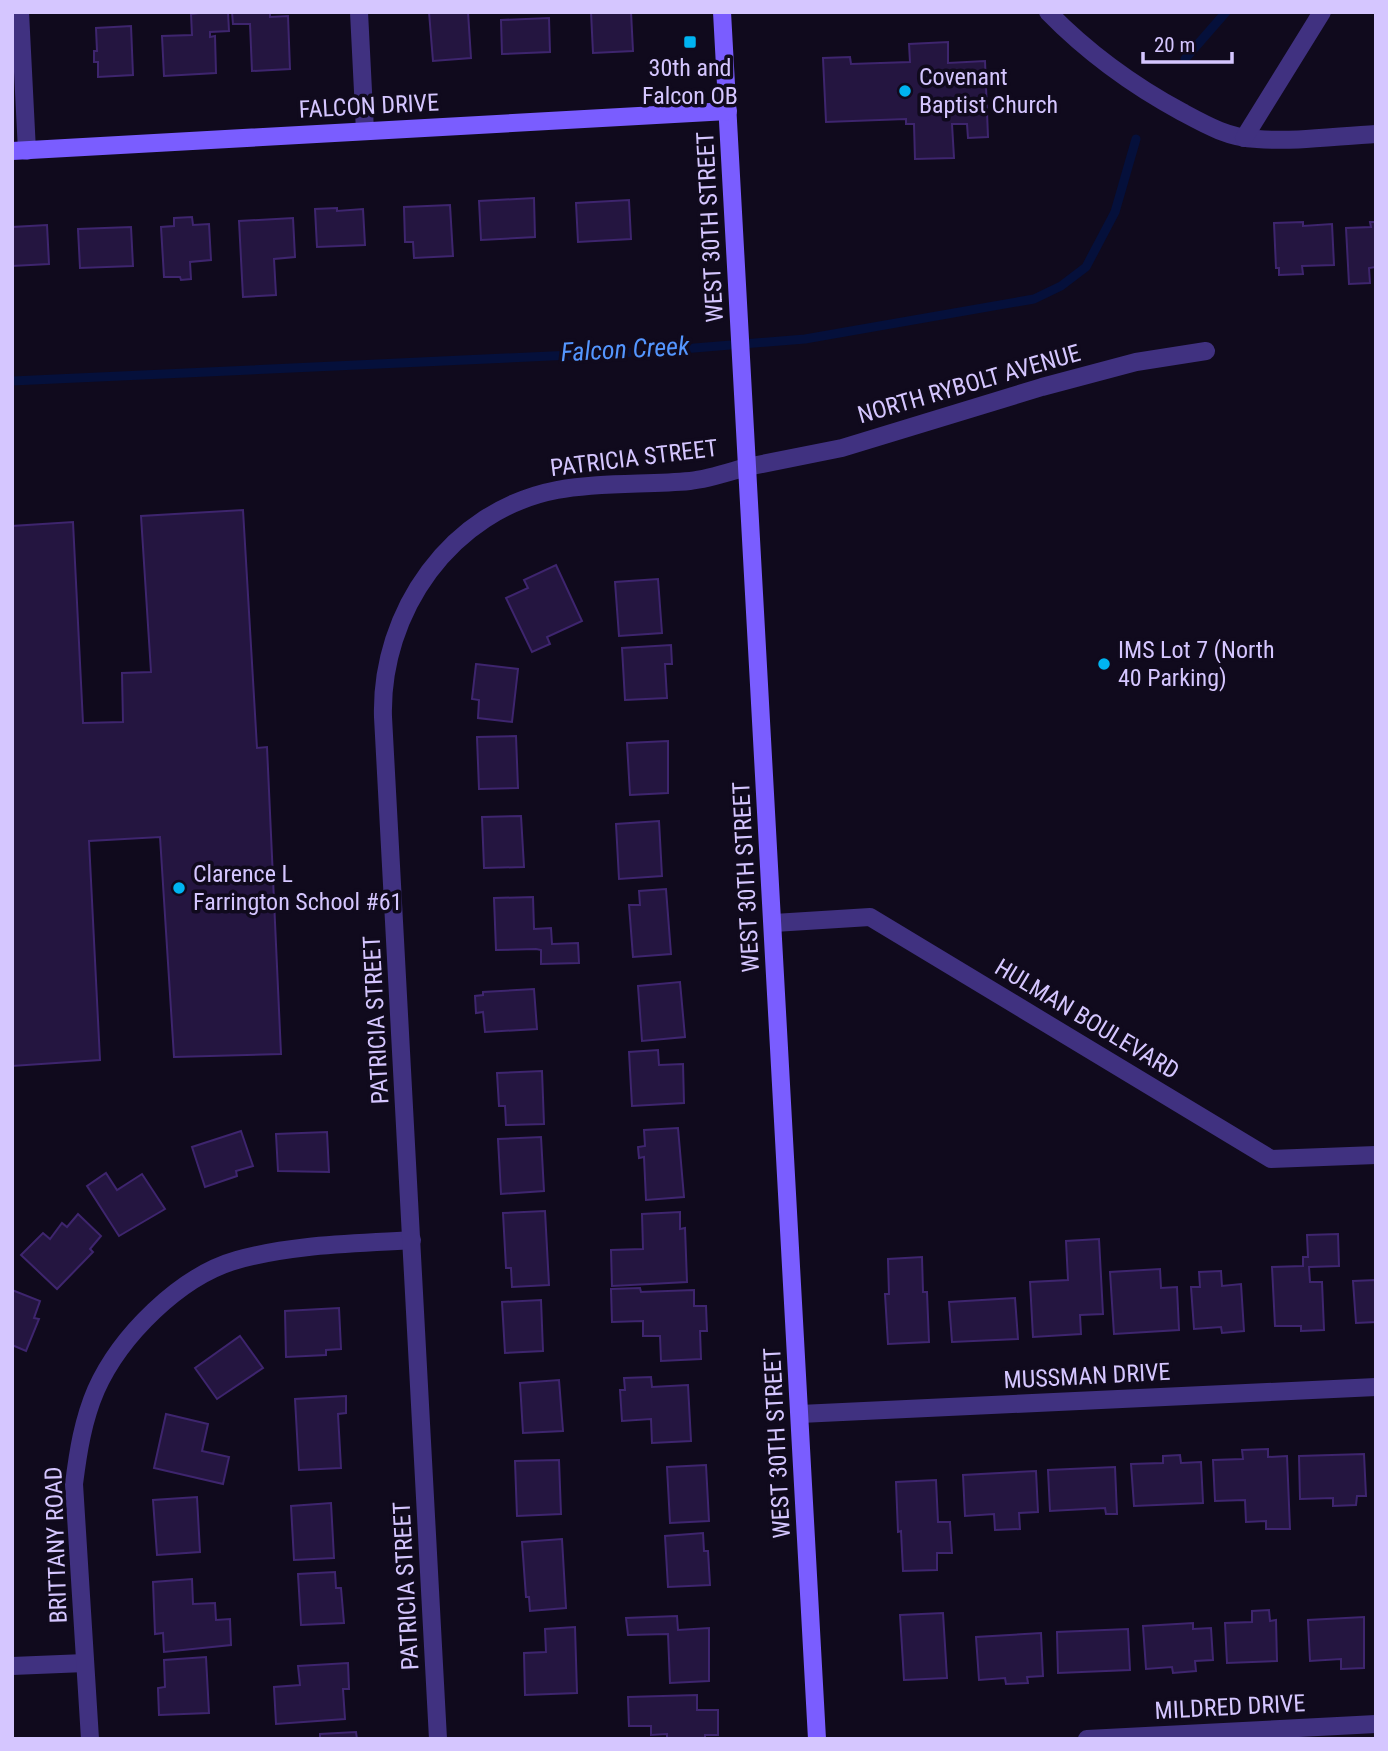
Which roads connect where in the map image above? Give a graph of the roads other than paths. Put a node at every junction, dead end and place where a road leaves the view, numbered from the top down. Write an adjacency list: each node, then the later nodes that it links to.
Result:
1 (20, 12): 10 (street)
2 (359, 12): 7 (street)
3 (722, 12): 6 (main road, WEST 30TH STREET)
4 (1048, 12): 9 (street)
5 (1322, 12): 9 (street)
6 (728, 111): 7 (main road, FALCON DRIVE); 12 (main road, WEST 30TH STREET)
7 (365, 131): 10 (main road, FALCON DRIVE)
8 (1376, 134): 9 (street)
9 (1244, 138)
10 (20, 151)
11 (1206, 351): 12 (street, NORTH RYBOLT AVENUE)
12 (747, 467): 13 (main road, WEST 30TH STREET); 15 (street, PATRICIA STREET)
13 (774, 923): 14 (street, HULMAN BOULEVARD); 17 (main road, WEST 30TH STREET)
14 (1376, 1155)
15 (412, 1240): 18 (street, BRITTANY ROAD); 22 (street, PATRICIA STREET)
16 (1376, 1387): 17 (street, MUSSMAN DRIVE)
17 (800, 1414): 23 (main road, WEST 30TH STREET)
18 (85, 1663): 19 (street); 21 (street, BRITTANY ROAD)
19 (12, 1667)
20 (1376, 1724): 24 (street, MILDRED DRIVE)
21 (90, 1739)
22 (438, 1739)
23 (817, 1739)
24 (1087, 1739)

